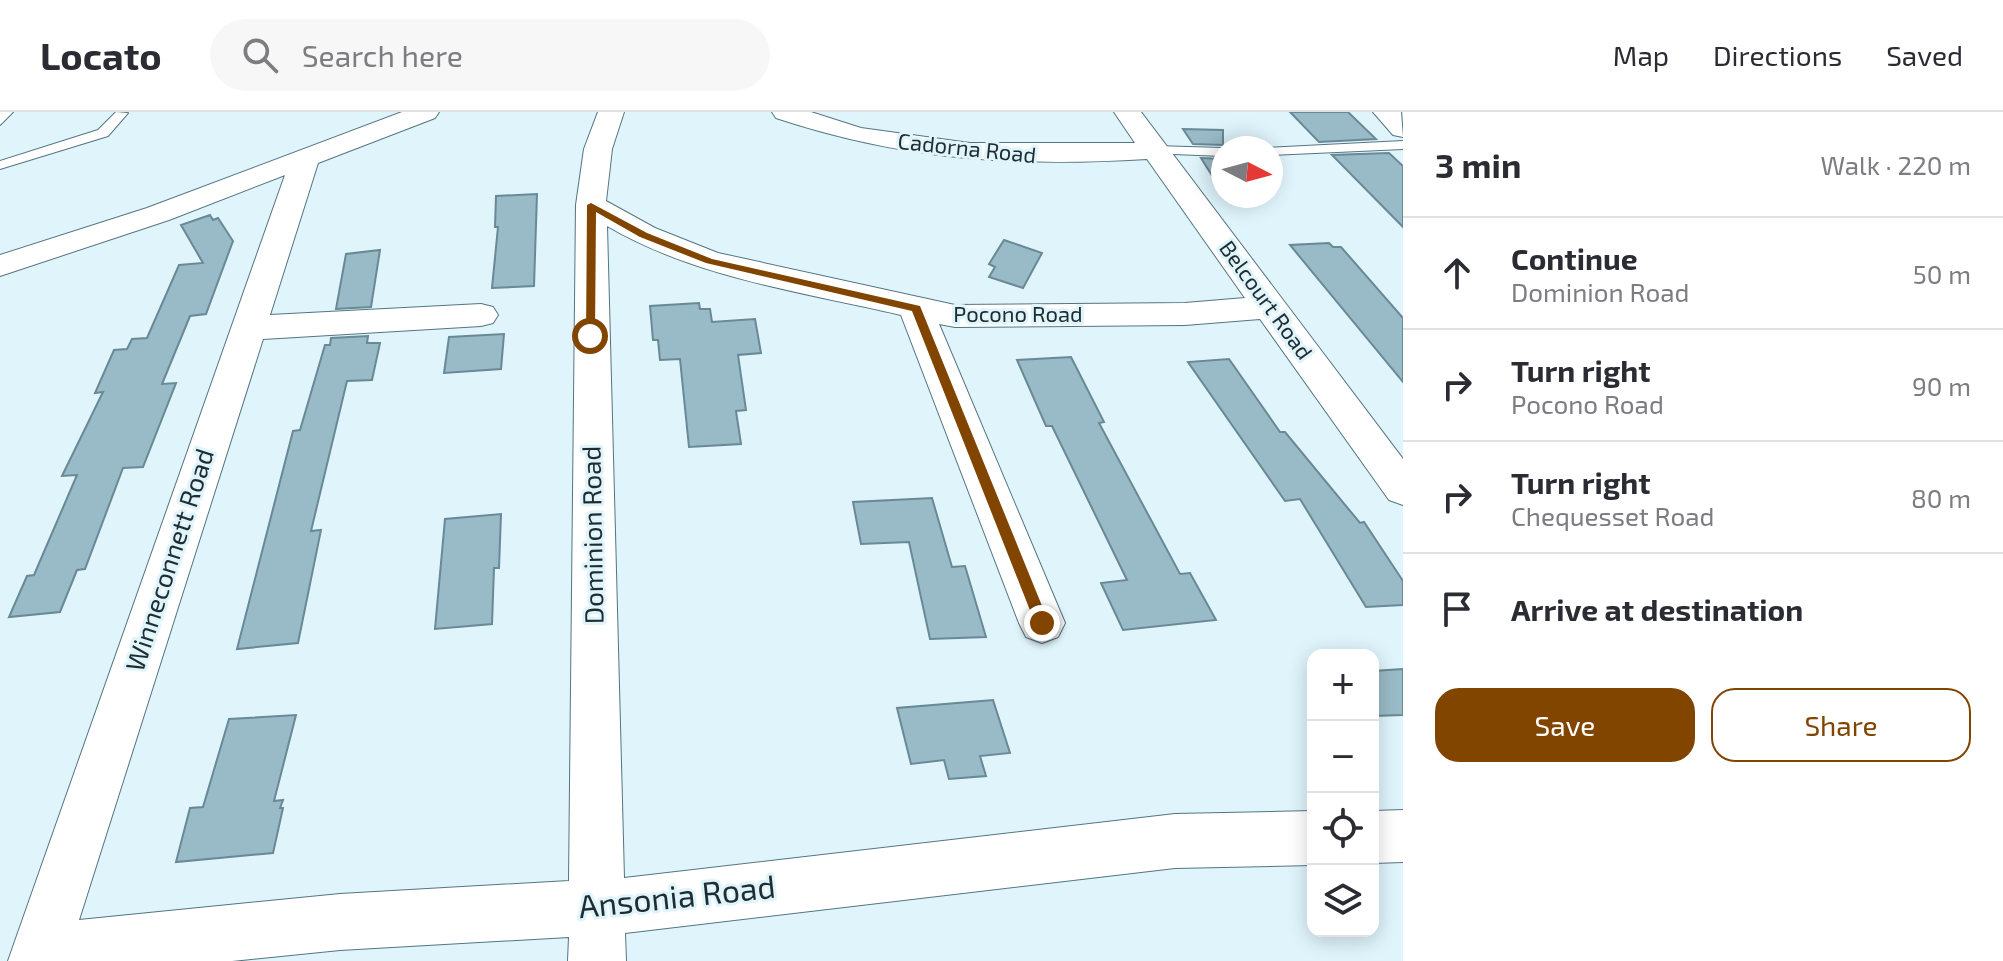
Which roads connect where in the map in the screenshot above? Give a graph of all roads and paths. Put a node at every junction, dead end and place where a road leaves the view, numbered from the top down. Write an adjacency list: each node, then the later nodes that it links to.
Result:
1 (7, 112): 8 (lane)
2 (426, 112): 14 (street)
3 (611, 112): 16 (street, Dominion Road)
4 (785, 112): 11 (street, Cadorna Road)
5 (1127, 112): 11 (street, Belcourt Road)
6 (1386, 112): 9 (street)
7 (122, 113): 15 (lane)
8 (0, 121)
9 (1403, 129)
10 (1403, 145): 12 (lane)
11 (1154, 150): 13 (lane); 18 (street, Belcourt Road)
12 (1283, 150)
13 (1211, 152)
14 (305, 160): 17 (street); 21 (street, Winneconnett Road)
15 (0, 165)
16 (591, 205): 19 (street, Pocono Road); 27 (street, Dominion Road)
17 (0, 266)
18 (1270, 307): 19 (street, Pocono Road); 22 (street, Belcourt Road)
19 (916, 309): 23 (street)
20 (481, 315): 21 (street)
21 (248, 328): 28 (street, Winneconnett Road)
22 (1403, 489)
23 (1042, 623)
24 (1403, 836): 25 (street)
25 (1379, 837)
26 (1307, 838): 27 (street, Ansonia Road)
27 (595, 907): 28 (street, Ansonia Road); 29 (street, Dominion Road)
28 (38, 957)
29 (597, 961)

